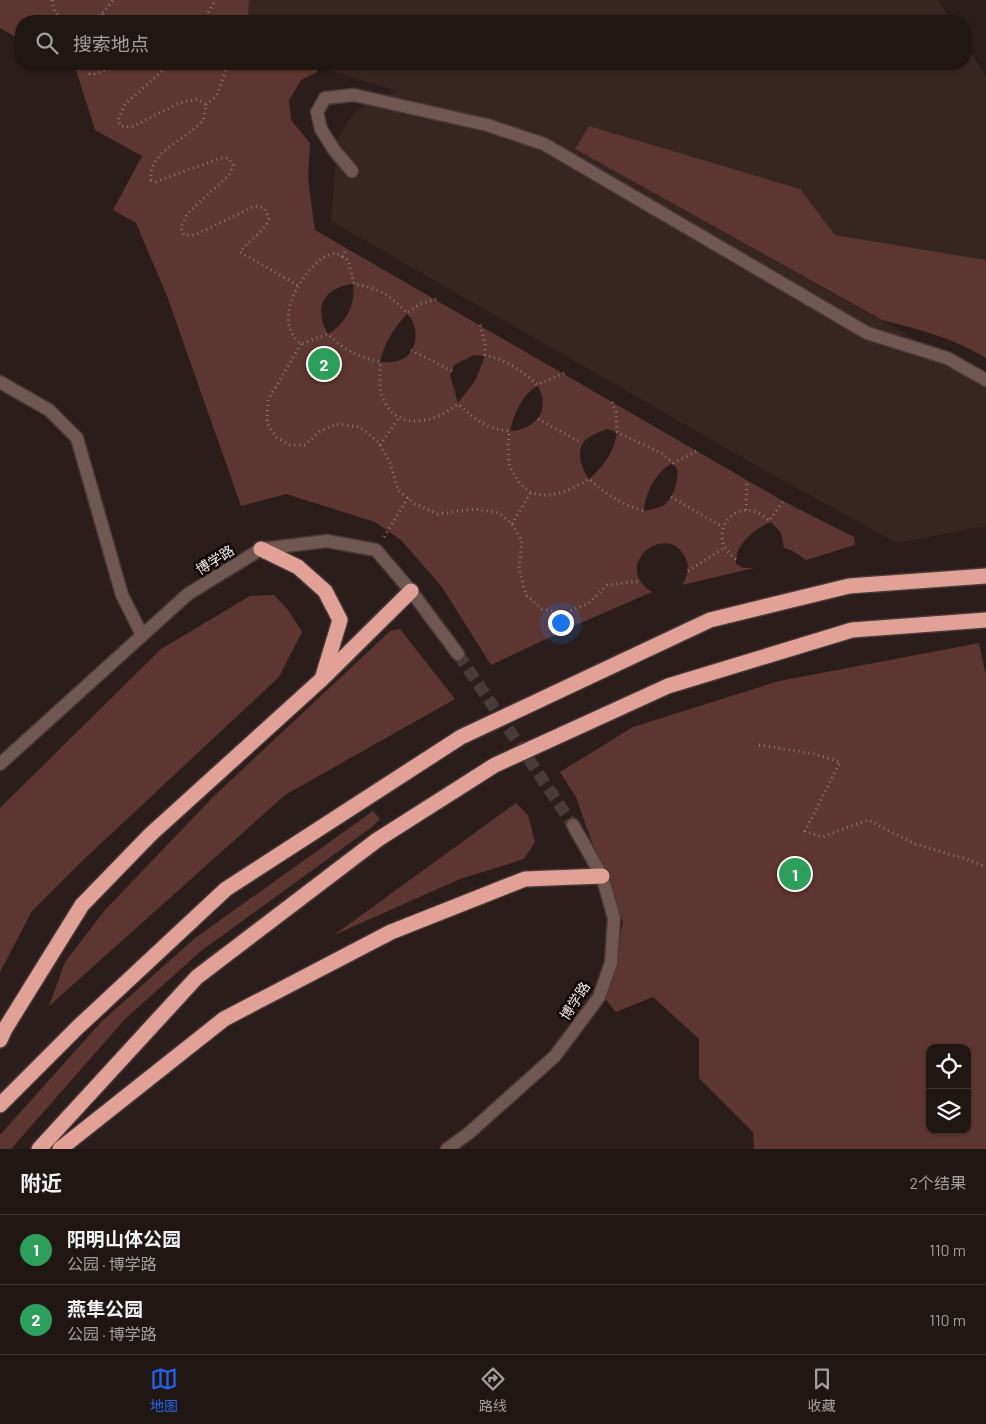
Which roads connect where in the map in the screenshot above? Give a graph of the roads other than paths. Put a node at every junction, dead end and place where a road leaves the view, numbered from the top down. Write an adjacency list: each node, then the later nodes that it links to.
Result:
1 (352, 171): 2 (street)
2 (986, 380)
3 (0, 382): 8 (street)
4 (261, 549): 6 (street, 博学路); 8 (street, 博学路); 10 (highway)
5 (986, 576): 15 (highway)
6 (411, 591): 9 (street); 10 (highway)
7 (986, 620): 16 (highway)
8 (142, 636): 11 (street, 博学路)
9 (458, 654)
10 (322, 679): 14 (highway)
11 (0, 764)
12 (572, 826): 13 (street, 博学路)
13 (602, 876): 17 (highway); 18 (street, 博学路)
14 (0, 1040)
15 (0, 1106)
16 (39, 1149)
17 (60, 1149)
18 (447, 1149)

